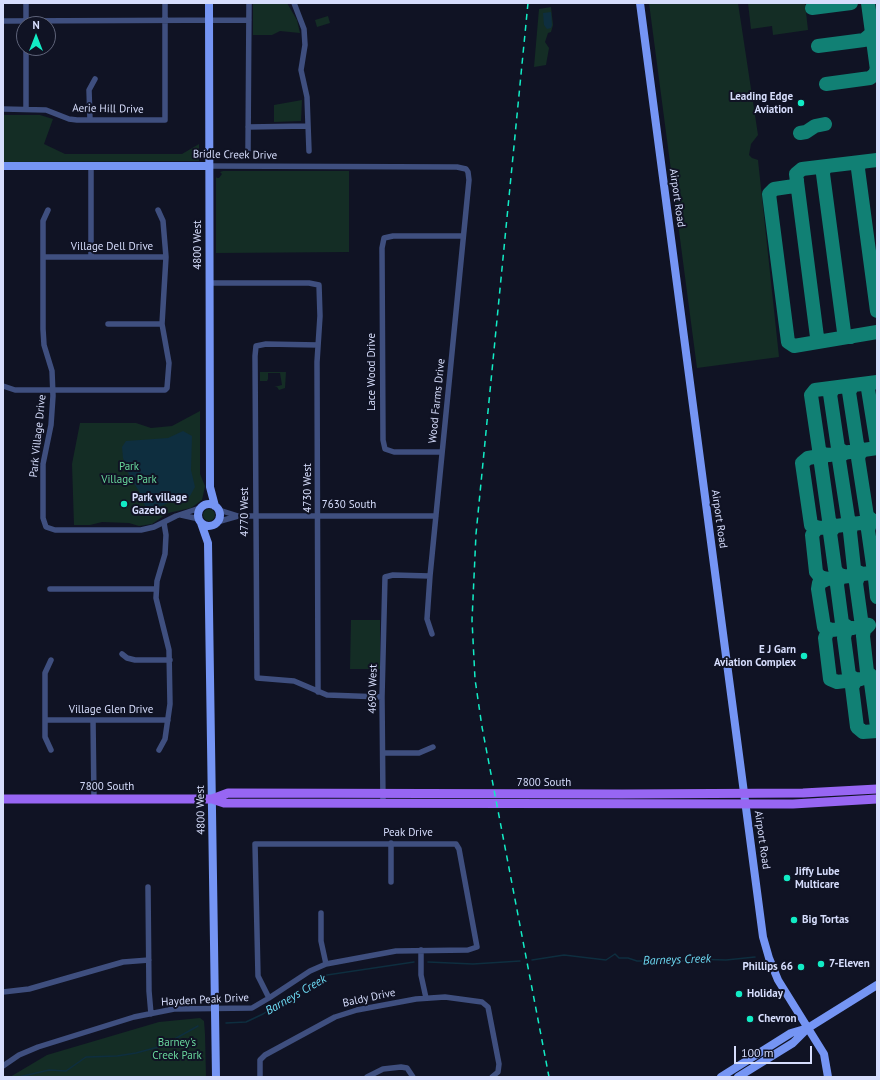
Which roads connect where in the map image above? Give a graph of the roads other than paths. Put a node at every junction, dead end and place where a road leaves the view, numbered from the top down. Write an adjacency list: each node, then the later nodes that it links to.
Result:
1 (26, 3): 7 (street)
2 (165, 3): 8 (street)
3 (209, 3): 9 (street, 4800 West)
4 (250, 3): 10 (street)
5 (294, 3): 20 (street)
6 (640, 3): 69 (street, Airport Road)
7 (26, 16)
8 (165, 20): 9 (street); 13 (street); 18 (street, Aerie Hill Drive)
9 (209, 20): 10 (street); 25 (street, 4800 West)
10 (249, 20): 19 (street)
11 (3, 21): 12 (street)
12 (16, 22)
13 (56, 22)
14 (26, 56): 17 (street)
15 (96, 79): 18 (street)
16 (3, 109): 17 (street, Aerie Hill Drive)
17 (26, 109): 18 (street, Aerie Hill Drive)
18 (90, 120)
19 (248, 126): 20 (street); 21 (street)
20 (308, 126): 22 (street)
21 (248, 151)
22 (309, 151)
23 (3, 166): 24 (street, Bridle Creek Drive)
24 (91, 166): 25 (street, Bridle Creek Drive); 31 (street)
25 (209, 166): 26 (street, Bridle Creek Drive); 33 (street, 4800 West)
26 (466, 169): 29 (street, Wood Farms Drive)
27 (48, 210): 30 (street, Park Village Drive)
28 (158, 210): 32 (street)
29 (463, 236): 39 (street, Wood Farms Drive); 39 (street, Lace Wood Drive)
30 (43, 257): 31 (street, Village Dell Drive); 38 (street, Park Village Drive)
31 (91, 257): 32 (street, Village Dell Drive)
32 (166, 257): 35 (street, Village Dell Drive)
33 (210, 283): 36 (street, 4730 West); 40 (street, 4800 West)
34 (108, 324): 35 (street)
35 (162, 324): 38 (street, Village Dell Drive)
36 (318, 345): 44 (street, 4770 West); 45 (street, 4730 West)
37 (3, 386): 38 (street)
38 (53, 390): 49 (street, Park Village Drive)
39 (442, 452): 47 (street, Wood Farms Drive)
40 (210, 487): 41 (street, 4800 West); 42 (street, 4800 West)
41 (201, 507): 42 (street); 43 (street, Park Village Drive); 48 (street, 4800 West)
42 (217, 508): 46 (street, 7630 South); 50 (street, 4800 West)
43 (180, 514): 48 (street); 49 (street, Park Village Drive)
44 (255, 515): 45 (street, 7630 South); 46 (street, 7630 South); 59 (street, 4770 West)
45 (318, 515): 47 (street, 7630 South); 59 (street, 4730 West)
46 (238, 516): 50 (street, 7630 South)
47 (436, 516): 52 (street, Wood Farms Drive)
48 (200, 521): 50 (street); 51 (street, 4800 West)
49 (164, 523): 54 (street, Village Glen Drive)
50 (215, 523): 51 (street, 4800 West)
51 (208, 543): 73 (street, 4800 West)
52 (430, 576): 55 (street, Wood Farms Drive); 60 (street, 4690 West)
53 (50, 589): 54 (street)
54 (156, 589): 58 (street, Village Glen Drive)
55 (432, 634)
56 (122, 654): 58 (street)
57 (51, 660): 61 (street)
58 (170, 660): 63 (street, Village Glen Drive)
59 (318, 692): 60 (street)
60 (382, 697): 67 (street, 4690 West)
61 (45, 720): 62 (street, Village Glen Drive); 65 (street)
62 (93, 720): 63 (street, Village Glen Drive); 72 (street)
63 (168, 720): 66 (street)
64 (433, 747): 67 (street)
65 (51, 750)
66 (160, 750)
67 (383, 753): 70 (street, 4690 West)
68 (877, 789): 69 (main road, 7800 South)
69 (744, 793): 70 (main road, 7800 South); 75 (street, Airport Road)
70 (383, 798): 73 (main road, 7800 South); 75 (main road, 7800 South)
71 (3, 799): 72 (main road, 7800 South)
72 (94, 799): 73 (main road, 7800 South)
73 (212, 799): 88 (street, 4800 West)
74 (877, 799): 75 (main road, 7800 South)
75 (746, 803): 90 (street, Airport Road)
76 (392, 844): 77 (street); 80 (street, Peak Drive); 86 (street, Peak Drive)
77 (391, 882)
78 (148, 887): 82 (street)
79 (320, 913): 83 (street)
80 (477, 947): 81 (street, Hayden Peak Drive)
81 (421, 950): 83 (street, Hayden Peak Drive); 87 (street)
82 (149, 960): 85 (street); 89 (street)
83 (326, 964): 86 (street, Hayden Peak Drive)
84 (877, 985): 90 (street)
85 (3, 992)
86 (269, 998): 88 (street, Hayden Peak Drive)
87 (426, 998): 93 (street, Baldy Drive); 96 (street, Baldy Drive)
88 (216, 1010): 89 (street, Hayden Peak Drive); 92 (street, 4800 West)
89 (151, 1014): 91 (street, Hayden Peak Drive)
90 (808, 1028): 97 (street); 98 (street); 99 (street, Airport Road)
91 (3, 1066)
92 (216, 1077)
93 (260, 1077)
94 (367, 1077): 95 (street)
95 (413, 1077)
96 (492, 1077)
97 (721, 1077)
98 (738, 1077)
99 (828, 1077)

